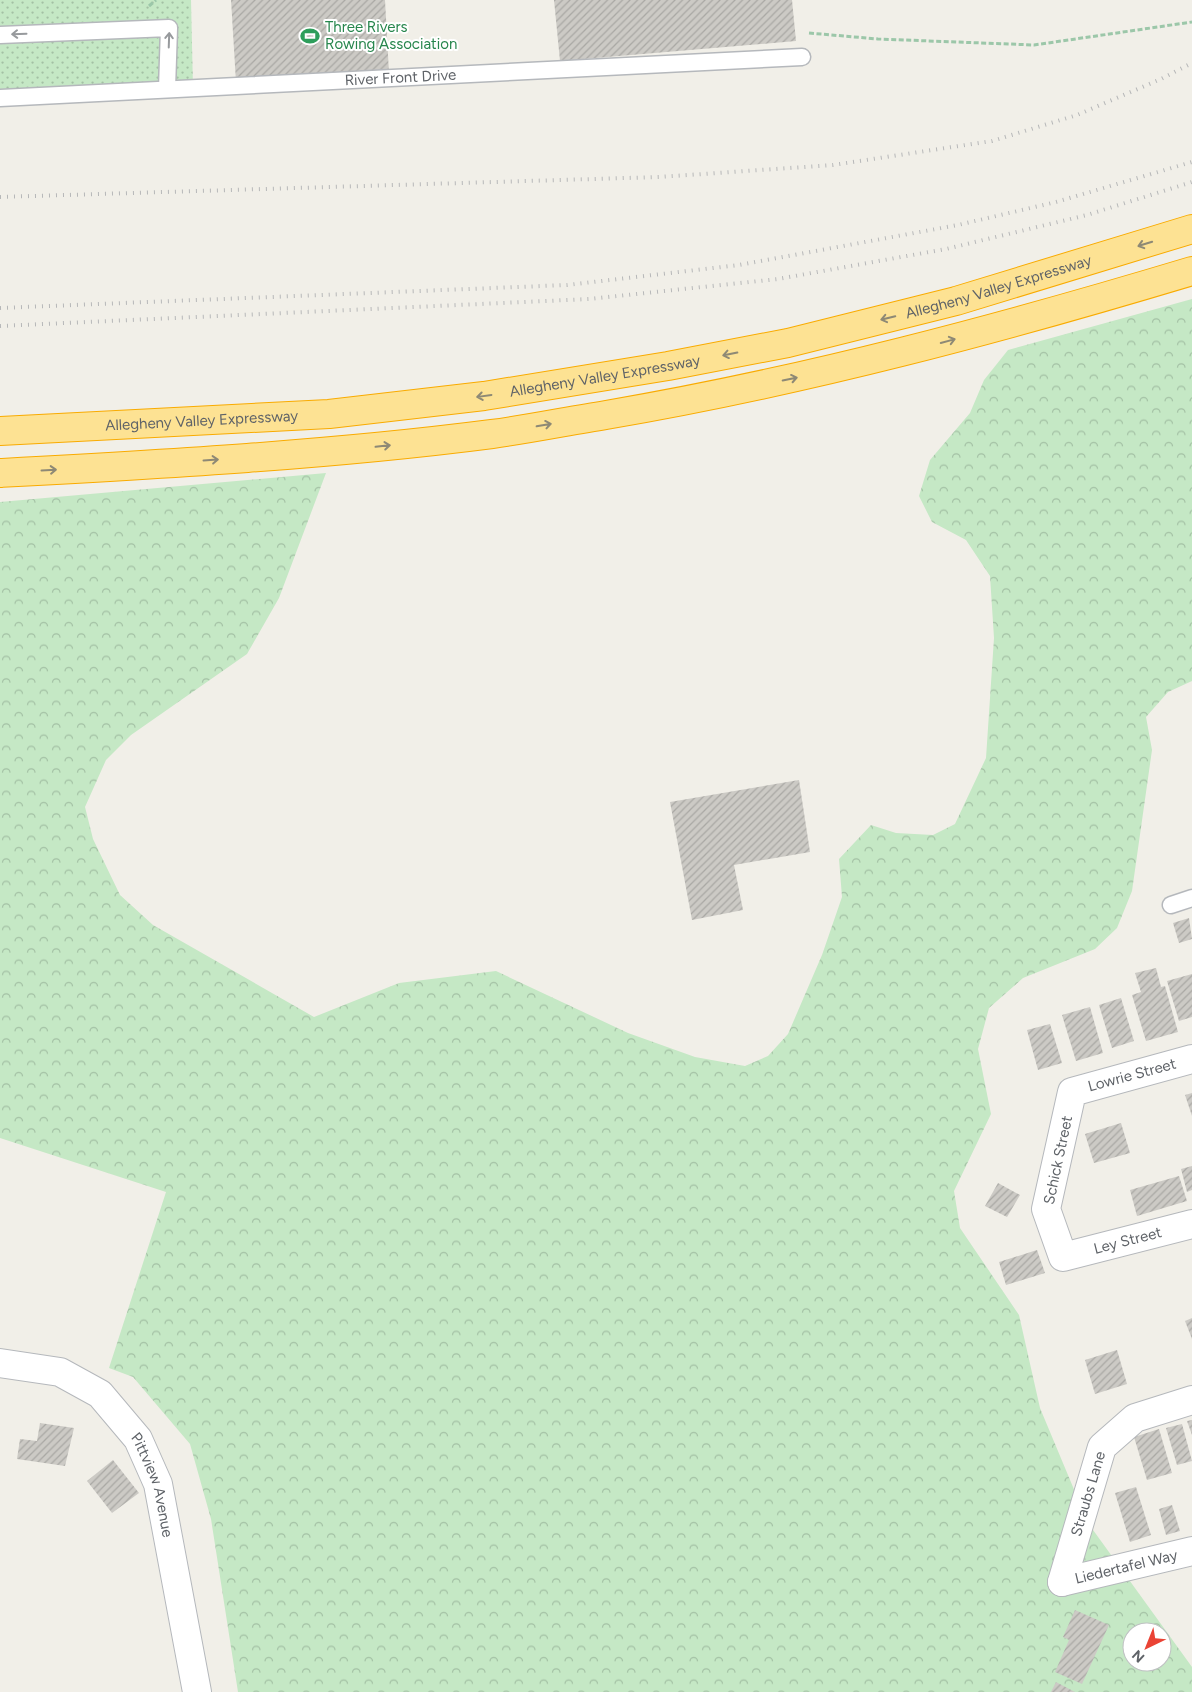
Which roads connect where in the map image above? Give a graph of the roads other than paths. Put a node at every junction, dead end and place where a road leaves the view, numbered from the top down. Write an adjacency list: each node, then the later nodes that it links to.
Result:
1 (0, 35): 3 (lane, one-way to 1)
2 (802, 57): 3 (lane, River Front Drive)
3 (167, 89): 4 (lane, River Front Drive)
4 (0, 98)
5 (1192, 229): 7 (highway, Allegheny Valley Expressway, one-way to 7)
6 (1192, 271): 8 (highway, one-way to 6)
7 (0, 431)
8 (0, 473)
9 (1192, 898): 10 (lane)
10 (1171, 905)
11 (1192, 1059): 12 (street, Lowrie Street)
12 (1072, 1092): 14 (street, Schick Street)
13 (1192, 1224): 14 (street, Ley Street)
14 (1063, 1257)
15 (0, 1363): 19 (street, Pittview Avenue)
16 (1192, 1400): 18 (street, Straubs Lane)
17 (1192, 1551): 18 (street, Liedertafel Way)
18 (1062, 1582)
19 (197, 1692)

